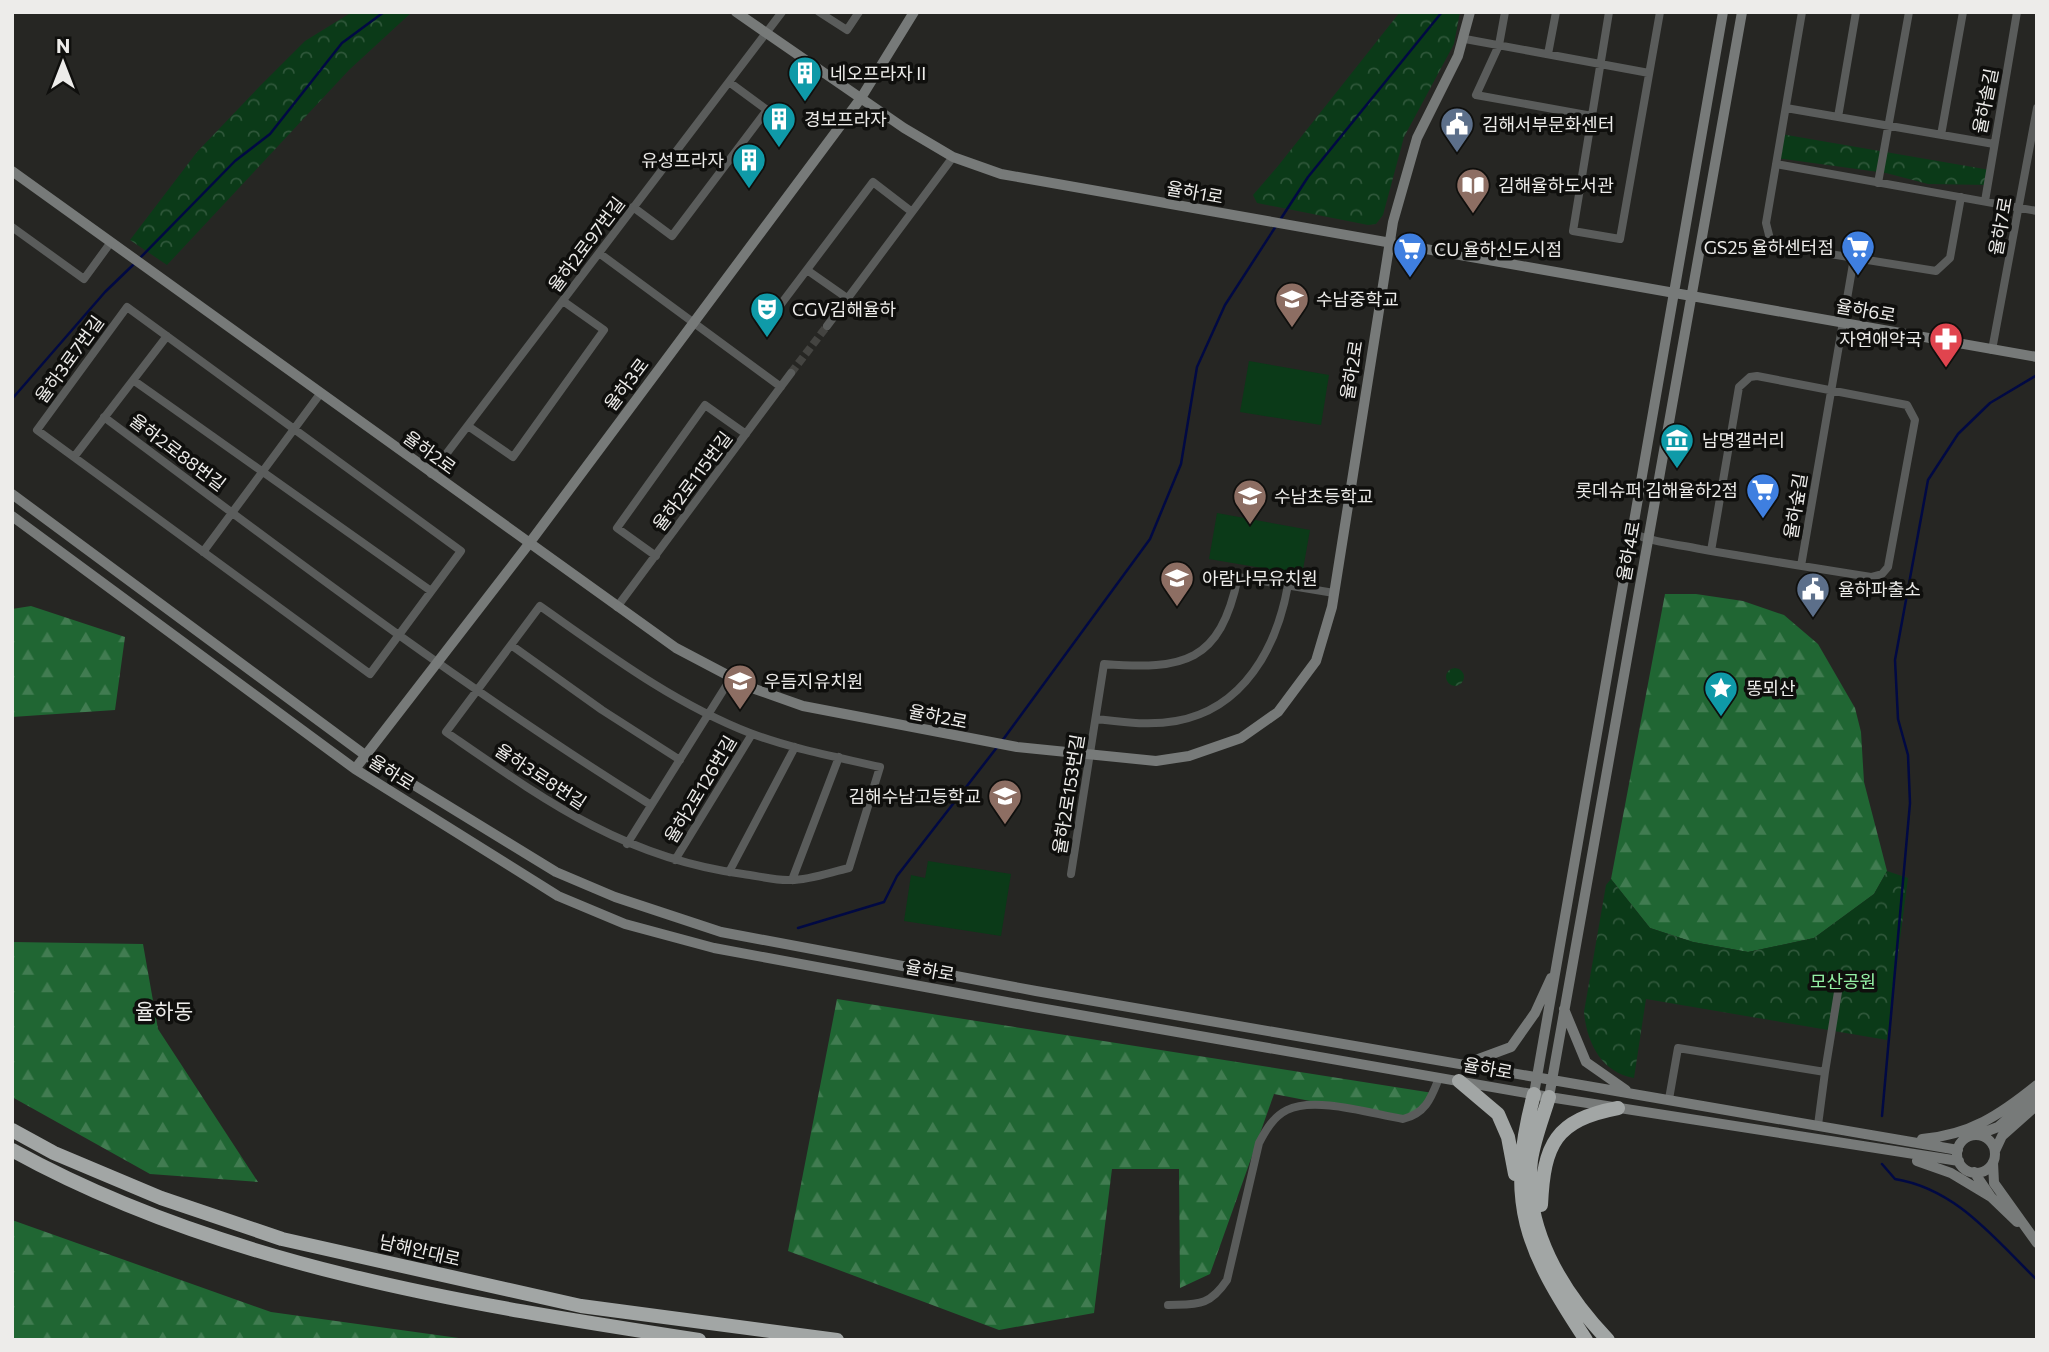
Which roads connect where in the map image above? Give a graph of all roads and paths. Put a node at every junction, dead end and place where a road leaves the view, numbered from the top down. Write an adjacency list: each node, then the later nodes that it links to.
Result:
1 (736, 12): 18 (main road, 율하1로)
2 (782, 12): 18 (street, 율하2로97번길)
3 (819, 12): 4 (street)
4 (859, 12)
5 (914, 12): 25 (main road, 율하3로)
6 (1470, 12): 19 (main road, 율하2로)
7 (1505, 12): 20 (street)
8 (1556, 12): 21 (street)
9 (1609, 12): 22 (street)
10 (1660, 12): 23 (street)
11 (1723, 12): 49 (main road, 율하4로)
12 (1742, 12): 50 (main road, 율하4로)
13 (1802, 12): 26 (street)
14 (1856, 12): 29 (street)
15 (1909, 12): 30 (street)
16 (1963, 12): 31 (street, 율하솔길)
17 (2017, 12): 32 (street, 율하솔길)
18 (766, 34): 24 (street, 율하2로97번길); 25 (main road, 율하1로)
19 (1465, 39): 20 (street); 45 (main road, 율하2로)
20 (1499, 45): 21 (street); 28 (street)
21 (1548, 54): 22 (street)
22 (1601, 64): 23 (street); 28 (street)
23 (1649, 73): 28 (street)
24 (729, 82): 40 (street, 율하2로97번길); 40 (street)
25 (861, 98): 33 (main road, 율하1로); 54 (main road, 율하3로)
26 (1786, 108): 29 (street, 율하솔길); 34 (street)
27 (2037, 108): 39 (street, 율하7로)
28 (1592, 116)
29 (1838, 117): 30 (street, 율하솔길)
30 (1889, 125): 31 (street, 율하솔길); 36 (street)
31 (1941, 135): 32 (street, 율하솔길)
32 (1994, 145): 38 (street)
33 (953, 157): 42 (street); 45 (main road, 율하1로)
34 (1776, 164): 36 (street); 47 (street)
35 (12, 171): 44 (main road, 율하2로)
36 (1878, 183): 37 (street)
37 (1961, 197): 38 (street); 47 (street)
38 (1985, 201): 39 (street)
39 (2019, 207): 41 (street); 58 (street, 율하7로)
40 (634, 208): 46 (street, 율하2로97번길)
41 (2037, 211)
42 (912, 212): 48 (street); 51 (street)
43 (12, 227): 44 (street)
44 (111, 242): 64 (main road, 율하2로)
45 (1388, 243): 49 (main road, 율하1로); 84 (main road, 율하2로)
46 (599, 253): 52 (street, 율하2로97번길); 54 (street)
47 (1854, 258): 55 (street, 율하숲길)
48 (807, 270): 51 (street); 53 (street)
49 (1674, 293): 50 (main road, 율하1로); 75 (main road, 율하4로)
50 (1691, 296): 55 (main road, 율하6로); 76 (main road, 율하4로)
51 (847, 298): 56 (street)
52 (563, 301): 66 (street, 율하2로97번길); 66 (street)
53 (772, 316)
54 (694, 323): 62 (street); 77 (main road, 율하3로)
55 (1842, 323): 58 (main road, 율하6로); 63 (street, 율하숲길)
56 (827, 326)
57 (167, 336): 61 (street, 율하2로88번길); 67 (street, 율하3로7번길); 69 (street, 율하3로7번길)
58 (1992, 350): 59 (main road, 율하6로)
59 (2036, 357)
60 (791, 373): 62 (street, 율하2로115번길)
61 (133, 380): 65 (street, 율하2로88번길); 70 (street)
62 (781, 387): 68 (street, 율하2로115번길)
63 (1831, 390): 78 (street); 81 (street, 율하숲길); 81 (street)
64 (320, 394): 67 (street); 71 (main road, 율하2로)
65 (104, 417): 69 (street, 율하2로88번길); 73 (street, 율하2로88번길)
66 (468, 426): 71 (street, 율하2로97번길)
67 (294, 429): 70 (street); 83 (street, 율하3로7번길)
68 (746, 434): 80 (street, 율하2로115번길); 80 (street)
69 (74, 457): 79 (street, 율하3로7번길)
70 (262, 472): 73 (street); 83 (street)
71 (431, 474): 77 (main road, 율하2로)
72 (12, 494): 96 (main road, 율하로)
73 (232, 513): 79 (street); 86 (street)
74 (12, 516): 99 (main road, 율하로)
75 (1633, 533): 76 (street, 율하숲길); 106 (main road, 율하4로)
76 (1648, 540): 78 (street, 율하숲길); 108 (main road, 율하4로)
77 (528, 545): 85 (main road, 율하2로); 88 (main road, 율하3로)
78 (1711, 551): 81 (street, 율하숲길)
79 (204, 552): 86 (street, 율하3로7번길)
80 (656, 555): 85 (street, 율하2로115번길)
81 (1801, 566)
82 (1288, 586): 84 (street, 율하2로153번길); 92 (street, 율하2로153번길); 92 (street, 율하2로153번길)
83 (431, 591): 86 (street, 율하3로7번길)
84 (1334, 593): 95 (main road, 율하2로)
85 (617, 607): 89 (main road, 율하2로)
86 (400, 634): 88 (street)
87 (512, 645): 90 (street, 율하3로8번길); 91 (street, 율하3로8번길); 98 (street)
88 (438, 661): 90 (street, 율하3로8번길); 96 (main road, 율하3로)
89 (731, 678): 91 (street, 율하2로126번길); 95 (main road, 율하2로)
90 (478, 690): 100 (street, 율하3로8번길); 101 (street, 율하3로8번길)
91 (709, 715): 93 (street, 율하2로126번길); 98 (street)
92 (1096, 719): 95 (street, 율하2로153번길)
93 (752, 734): 94 (street, 율하2로126번길); 102 (street, 율하2로126번길)
94 (795, 747): 97 (street, 율하2로126번길); 103 (street)
95 (1090, 754): 104 (street, 율하2로153번길)
96 (365, 755): 99 (main road, 율하3로); 109 (main road, 율하로)
97 (839, 757): 105 (street); 105 (street, 율하2로126번길)
98 (680, 760): 100 (street)
99 (355, 769): 112 (main road, 율하로)
100 (651, 805): 101 (street)
101 (626, 844): 102 (street, 율하2로126번길)
102 (675, 860): 103 (street, 율하2로126번길)
103 (729, 872): 105 (street, 율하2로126번길)
104 (1071, 874)
105 (792, 880)
106 (1558, 962): 109 (main road); 111 (main road, 율하4로)
107 (1838, 992): 110 (street)
108 (1564, 1009): 113 (main road, 율하4로); 116 (main road)
109 (1465, 1064): 111 (main road, 율하로)
110 (1825, 1072): 119 (street); 122 (street)
111 (1538, 1077): 113 (main road, 율하로); 118 (main road, 율하4로)
112 (1439, 1078): 114 (main road, 율하로); 135 (street)
113 (1552, 1079): 116 (main road); 118 (main road, 율하4로)
114 (1459, 1081): 118 (main road, 율하로); 133 (highway)
115 (2037, 1085): 125 (main road)
116 (1632, 1093): 119 (main road)
117 (2037, 1093): 124 (main road)
118 (1541, 1096): 121 (main road, 율하로); 133 (highway)
119 (1669, 1099): 122 (main road)
120 (2037, 1105): 129 (main road)
121 (1618, 1108): 126 (main road, 율하로); 133 (highway)
122 (1818, 1125): 125 (main road)
123 (12, 1130): 138 (highway, 남해안대로)
124 (1976, 1135): 128 (main road); 129 (main road)
125 (1894, 1139): 128 (main road)
126 (1857, 1145): 128 (main road, 율하로); 131 (main road)
127 (12, 1150): 137 (highway)
128 (1958, 1155): 130 (main road)
129 (1994, 1156): 130 (main road); 132 (main road)
130 (1975, 1172): 131 (main road)
131 (1991, 1197): 132 (main road)
132 (2027, 1231): 134 (main road)
133 (1532, 1234): 136 (highway); 141 (highway)
134 (2037, 1242)
135 (1168, 1305)
136 (1568, 1312): 139 (highway); 140 (highway)
137 (699, 1340)
138 (837, 1340)
139 (1586, 1340)
140 (1594, 1340)
141 (1608, 1340)

